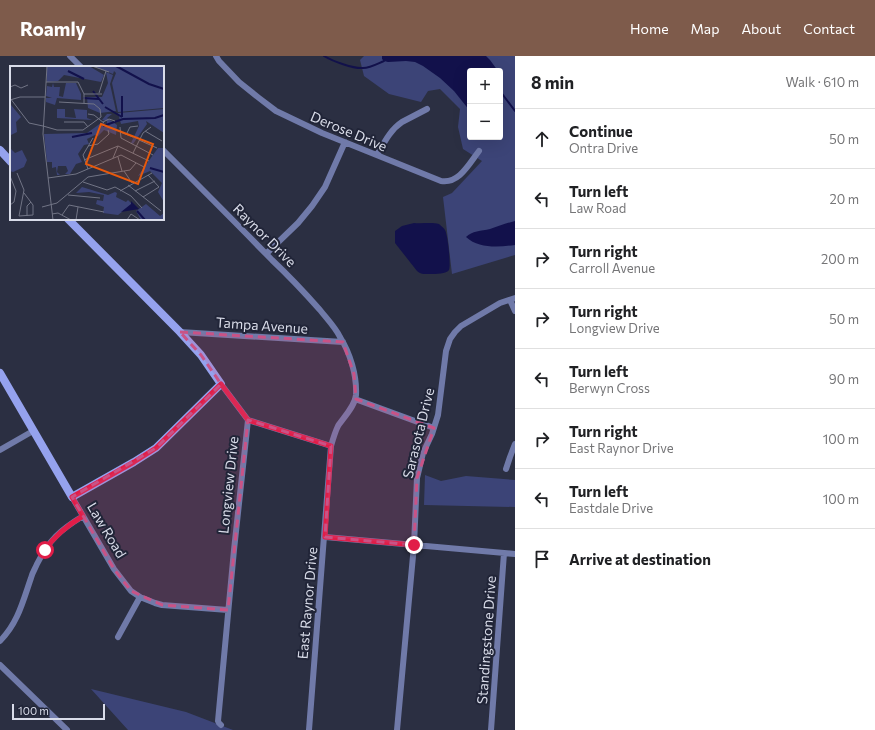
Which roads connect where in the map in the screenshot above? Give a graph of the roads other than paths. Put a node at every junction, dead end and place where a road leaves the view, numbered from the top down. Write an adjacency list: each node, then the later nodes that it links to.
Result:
1 (70, 56): 3 (street)
2 (216, 56): 5 (street, Derose Drive)
3 (80, 66)
4 (427, 109): 9 (street)
5 (345, 142): 9 (street, Derose Drive); 12 (street)
6 (0, 150): 10 (street)
7 (164, 151): 12 (street, Raynor Drive)
8 (479, 151): 9 (street, Derose Drive)
9 (376, 155)
10 (10, 161)
11 (69, 220): 15 (street, Longview Drive)
12 (266, 254): 16 (street, Raynor Drive)
13 (513, 299): 14 (street); 21 (street, Sarasota Drive)
14 (515, 311)
15 (180, 332): 16 (street, Tampa Avenue); 18 (street, Longview Drive)
16 (343, 342): 19 (street)
17 (0, 374): 22 (street, Law Road)
18 (221, 384): 20 (street, Longview Drive); 27 (street)
19 (355, 399): 21 (street); 24 (street, East Raynor Drive)
20 (248, 420): 24 (street); 34 (street, Longview Drive)
21 (434, 428): 30 (street, Sarasota Drive)
22 (33, 431): 25 (street); 27 (street, Law Road)
23 (515, 444): 26 (street)
24 (331, 446): 29 (street, East Raynor Drive)
25 (0, 450)
26 (506, 469)
27 (72, 497): 28 (street, Law Road)
28 (83, 516): 33 (street, Law Road); 36 (street)
29 (325, 537): 30 (street); 40 (street, East Raynor Drive)
30 (414, 545): 31 (street); 41 (street, Sarasota Drive)
31 (504, 553): 32 (street); 42 (street, Standingstone Drive)
32 (515, 554)
33 (140, 597): 34 (street, Law Road); 35 (street)
34 (228, 610): 38 (street, Longview Drive)
35 (118, 637)
36 (0, 641)
37 (0, 665): 39 (street)
38 (221, 725)
39 (67, 730)
40 (309, 730)
41 (397, 730)
42 (491, 730)

